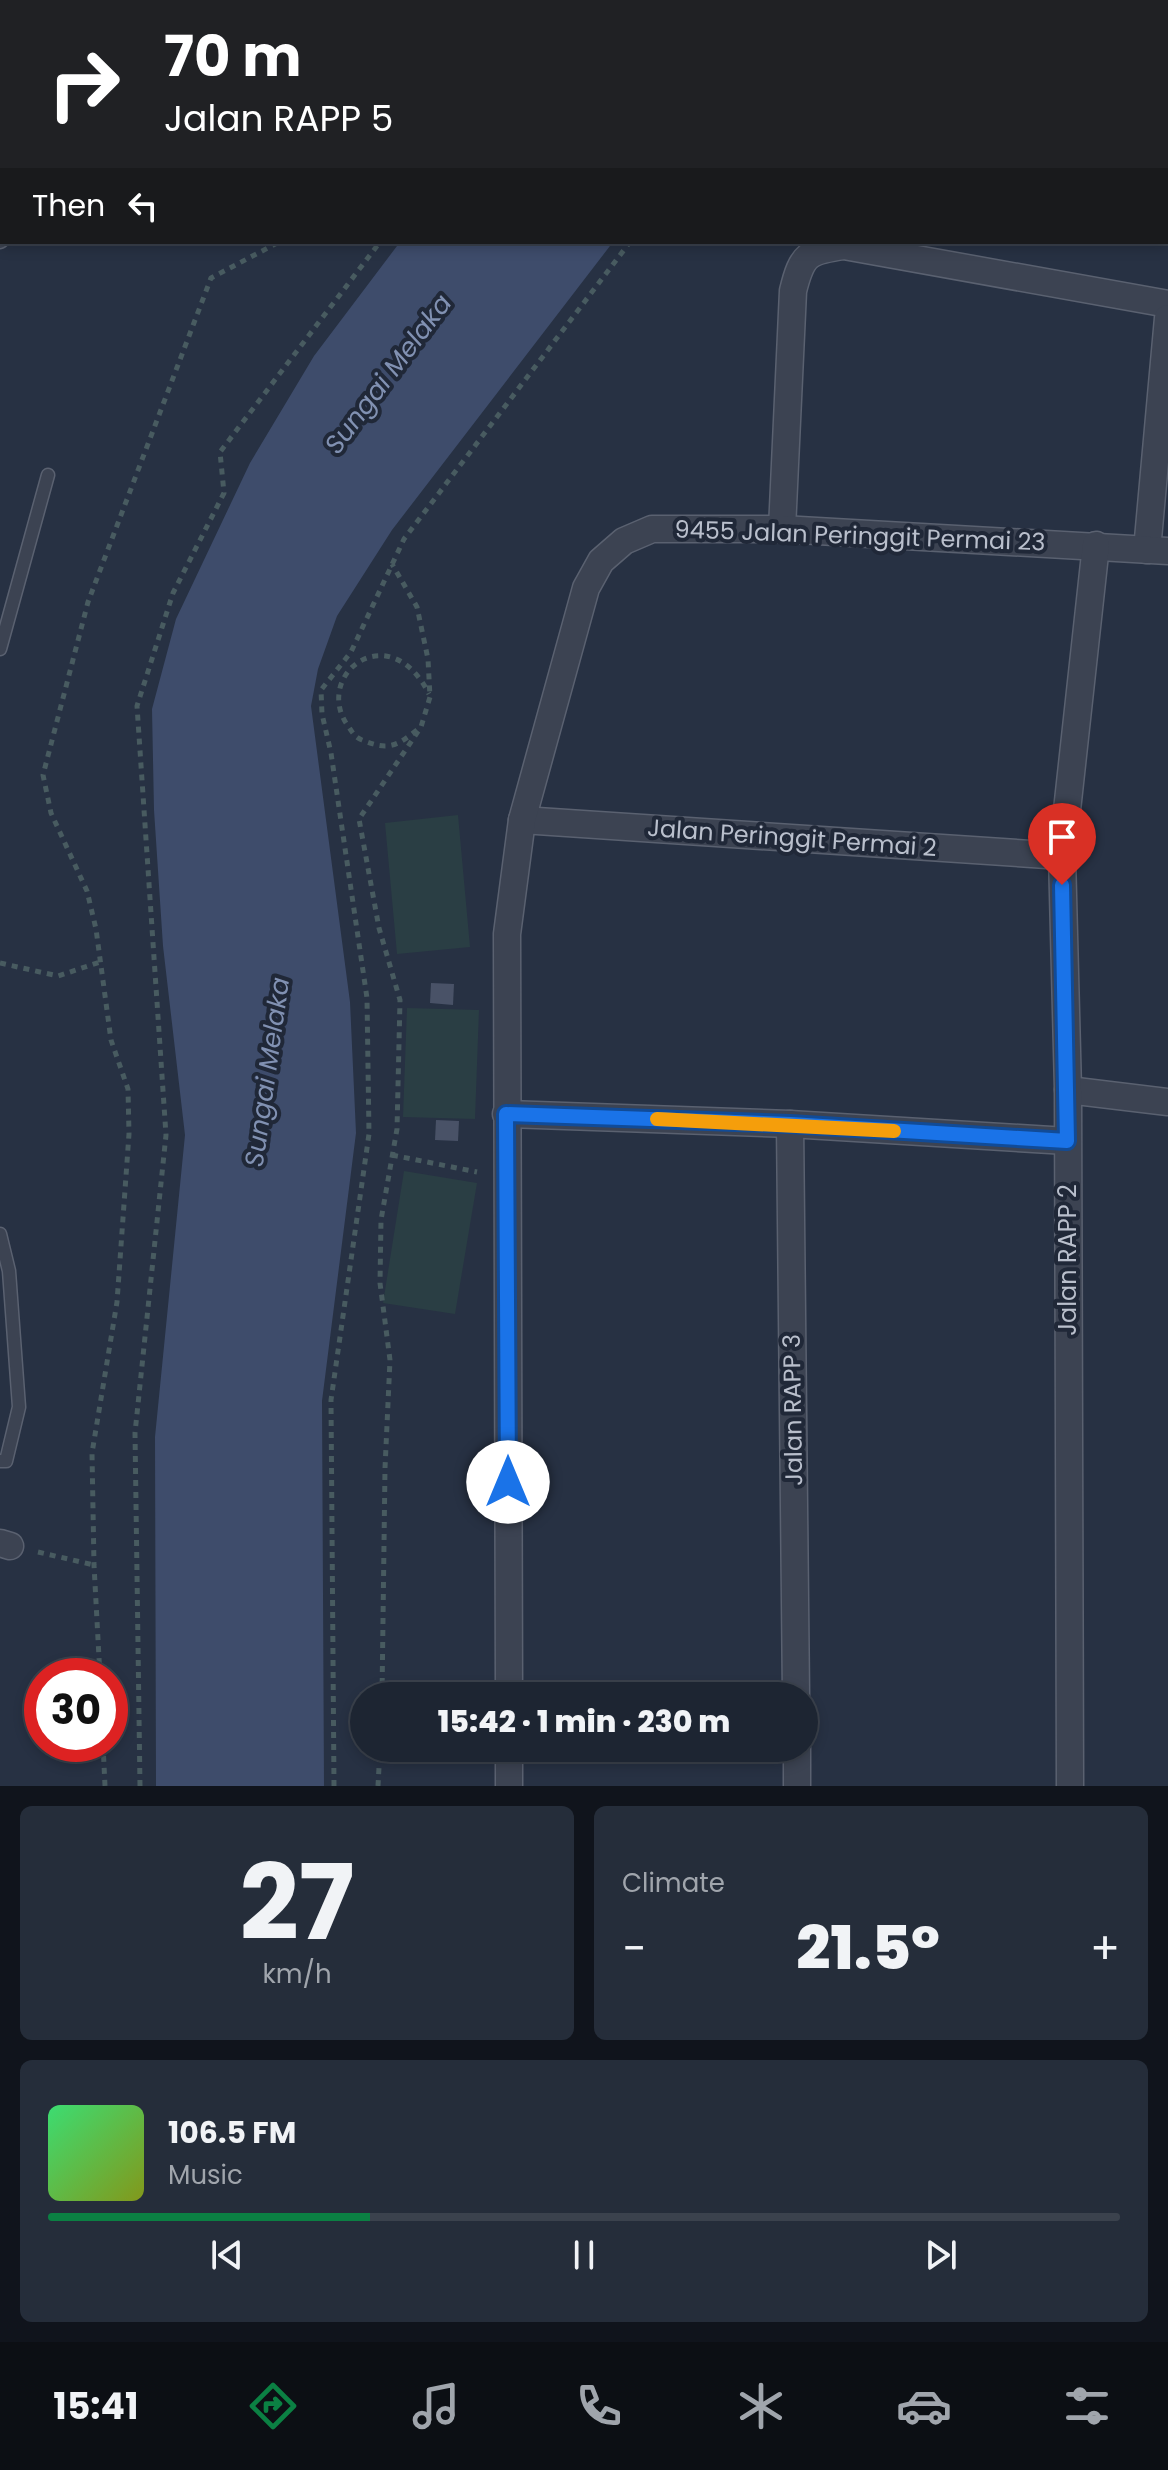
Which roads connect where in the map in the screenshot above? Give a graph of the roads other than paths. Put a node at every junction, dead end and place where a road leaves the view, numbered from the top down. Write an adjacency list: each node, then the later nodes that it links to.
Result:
1 (1168, 304): 4 (street)
2 (1168, 318): 6 (street)
3 (48, 475): 7 (lane)
4 (782, 529): 5 (street, 9455 Jalan Peringgit Permai 23); 8 (street, 9455 Jalan Peringgit Permai 23)
5 (1096, 545): 6 (street, 9455 Jalan Peringgit Permai 23); 9 (street, Jalan RAPP 2)
6 (1157, 550)
7 (0, 649)
8 (522, 820): 9 (street, Jalan Peringgit Permai 2); 12 (street, 9455 Jalan Peringgit Permai 23)
9 (1062, 856): 10 (street, Jalan RAPP 2)
10 (1068, 1090): 11 (street); 14 (street, Jalan RAPP 2)
11 (1168, 1102)
12 (506, 1114): 13 (street); 17 (street, 9455 Jalan Peringgit Permai 23)
13 (790, 1124): 14 (street); 18 (street, Jalan RAPP 3)
14 (1067, 1141): 23 (street, Jalan RAPP 2)
15 (0, 1234): 16 (lane)
16 (0, 1461)
17 (509, 1682)
18 (796, 1682)
19 (509, 1762): 21 (street)
20 (797, 1762): 22 (street)
21 (509, 1786)
22 (797, 1786)
23 (1070, 1786)

